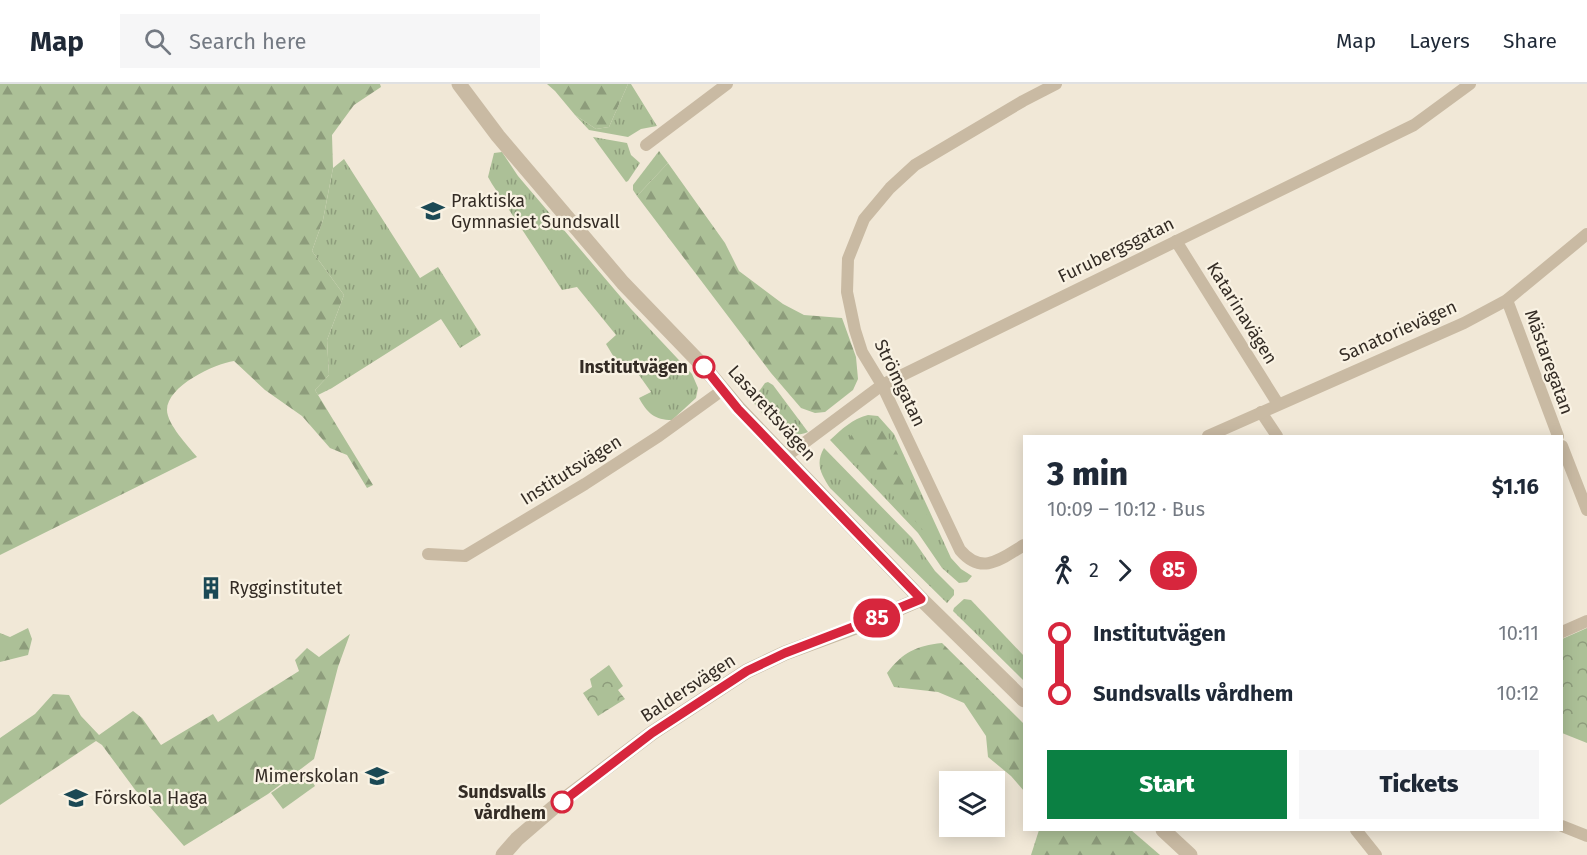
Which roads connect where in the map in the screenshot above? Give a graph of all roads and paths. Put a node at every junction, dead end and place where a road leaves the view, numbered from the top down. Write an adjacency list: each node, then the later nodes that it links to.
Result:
1 (459, 84): 10 (street, Lasarettsvägen)
2 (727, 84): 5 (street)
3 (1056, 84): 9 (street, Strömgatan)
4 (1470, 84): 7 (street, Furubergsgatan)
5 (646, 145)
6 (1587, 234): 8 (street, Sanatorievägen)
7 (1176, 241): 9 (street, Furubergsgatan); 11 (street, Katarinavägen)
8 (1507, 300): 11 (street, Sanatorievägen); 15 (street, Mästaregatan)
9 (882, 385): 17 (street, Furubergsgatan); 19 (street, Strömgatan)
10 (724, 389): 17 (street, Lasarettsvägen); 20 (street, Institutsvägen)
11 (1278, 404): 12 (street, Sanatorievägen)
12 (1261, 412): 13 (street, Sanatorievägen); 14 (street)
13 (1210, 435)
14 (1276, 435)
15 (1558, 435)
16 (1563, 451): 18 (street)
17 (784, 458): 21 (street, Lasarettsvägen)
18 (1587, 510)
19 (1023, 546)
20 (428, 554)
21 (921, 599): 24 (street, Lasarettsvägen); 29 (street, Baldersvägen)
22 (1587, 621): 23 (street)
23 (1563, 632)
24 (1023, 699)
25 (1563, 826): 28 (street)
26 (1164, 831): 30 (street)
27 (1357, 831): 31 (street)
28 (1587, 836)
29 (503, 855)
30 (1190, 855)
31 (1376, 855)

